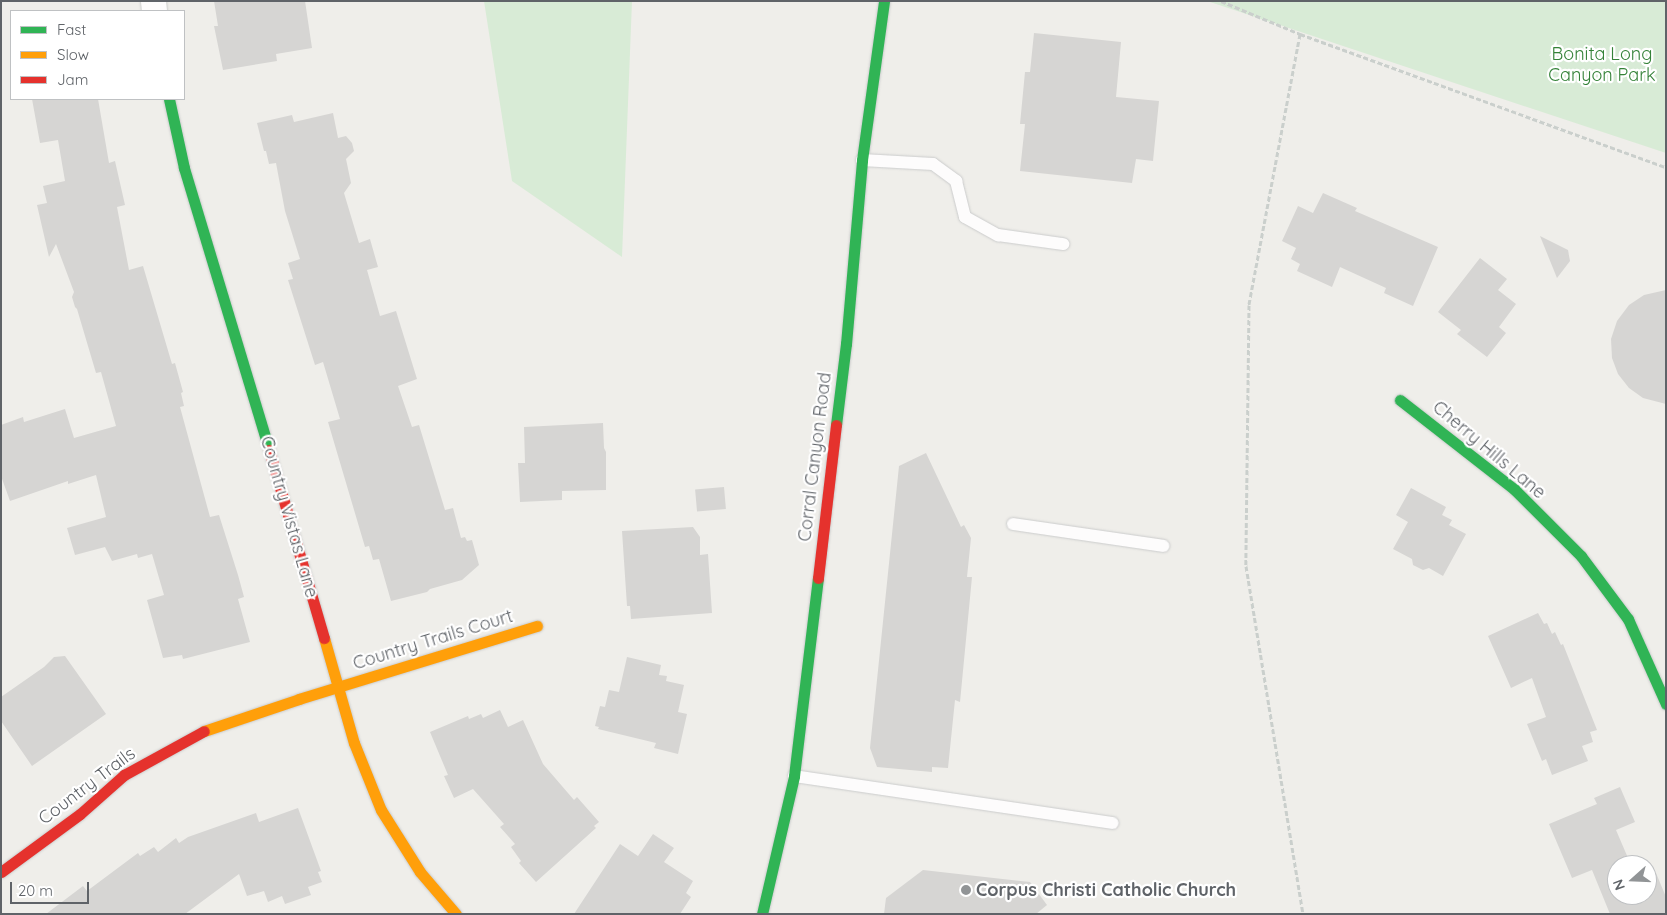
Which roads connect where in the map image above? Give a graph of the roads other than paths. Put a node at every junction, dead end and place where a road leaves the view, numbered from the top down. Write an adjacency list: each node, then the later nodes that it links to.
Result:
1 (884, 1): 3 (street, Corral Canyon Road)
2 (169, 100): 9 (street, Country Vistas Lane)
3 (862, 160): 4 (lane); 11 (street, Corral Canyon Road)
4 (1063, 244)
5 (1400, 400): 10 (street, Cherry Hills Lane)
6 (1013, 524): 7 (lane)
7 (1163, 546)
8 (537, 626): 9 (street, Country Trails Court)
9 (339, 687): 13 (street, Country Trails); 14 (street, Country Vistas Lane)
10 (1666, 704)
11 (794, 776): 12 (lane); 15 (street, Corral Canyon Road)
12 (1113, 823)
13 (1, 872)
14 (456, 914)
15 (762, 914)

